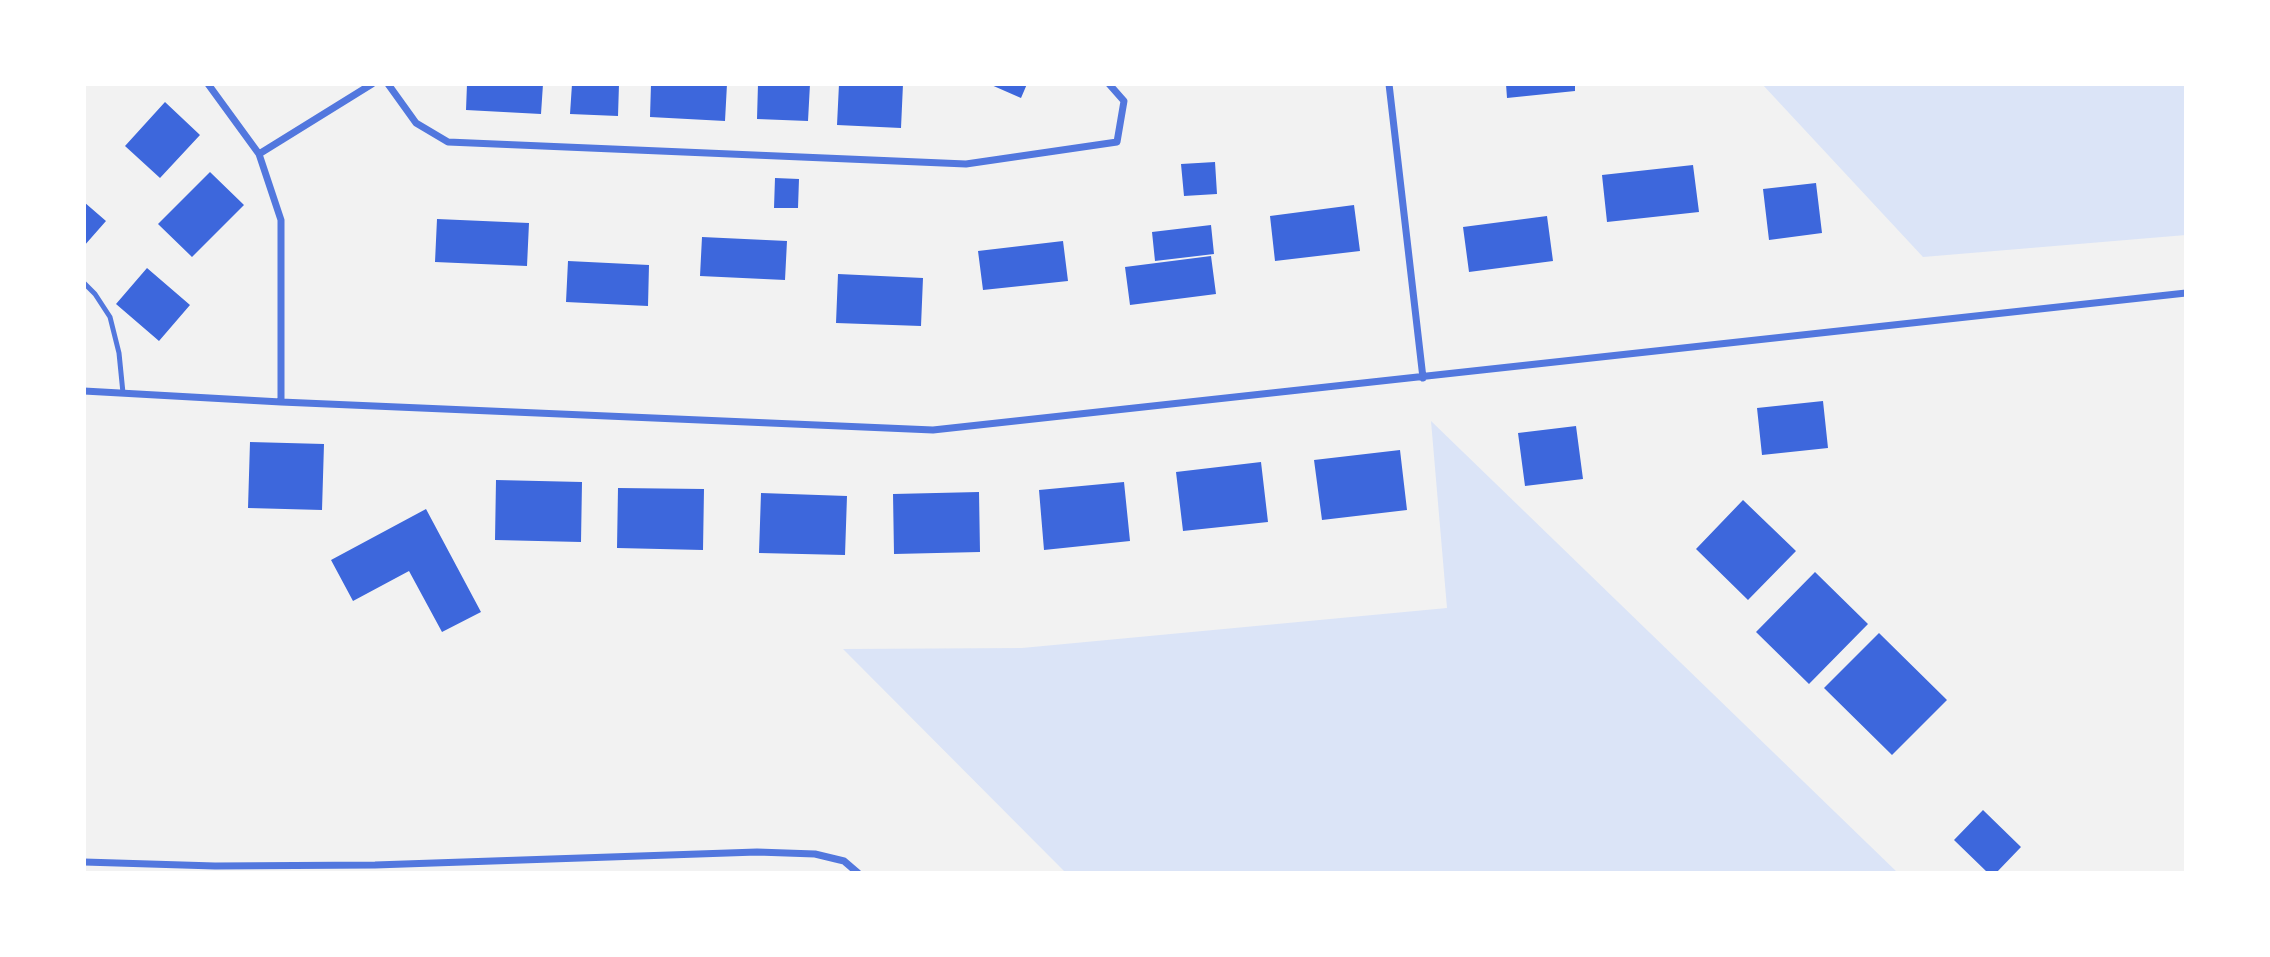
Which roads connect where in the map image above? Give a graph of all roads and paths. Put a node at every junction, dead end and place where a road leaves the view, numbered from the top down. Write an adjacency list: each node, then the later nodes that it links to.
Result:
1 (208, 84): 6 (street)
2 (372, 84): 6 (street)
3 (388, 84): 4 (street)
4 (1109, 84)
5 (1389, 84): 9 (street)
6 (259, 154): 12 (street)
7 (84, 283): 11 (lane)
8 (2186, 293): 9 (street)
9 (1423, 378): 12 (street)
10 (84, 391): 11 (street)
11 (123, 393): 12 (street)
12 (281, 402)
13 (84, 862): 14 (street)
14 (858, 873)

